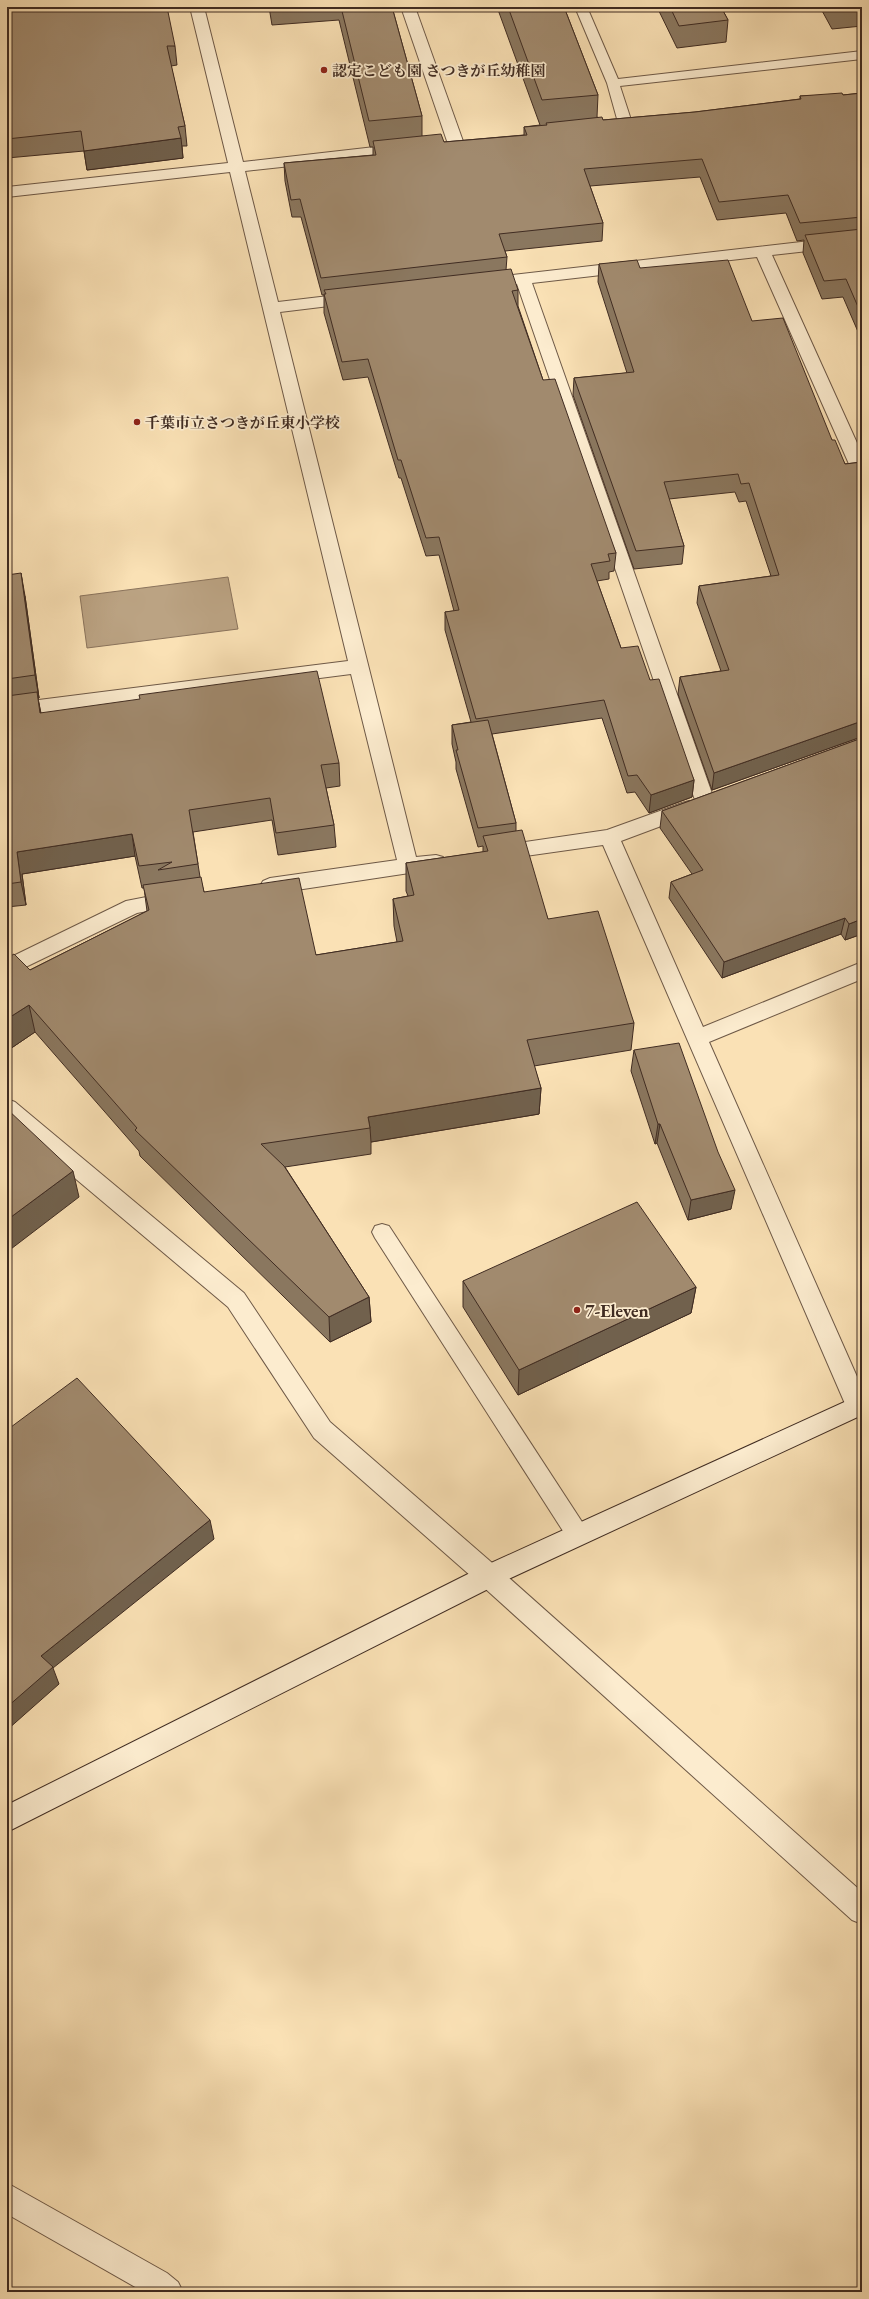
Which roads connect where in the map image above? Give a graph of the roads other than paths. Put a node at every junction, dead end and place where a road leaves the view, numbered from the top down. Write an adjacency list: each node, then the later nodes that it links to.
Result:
1 (197, 7): 13 (street)
2 (408, 7): 10 (street)
3 (580, 7): 5 (lane)
4 (862, 55): 5 (lane)
5 (613, 83): 7 (lane)
6 (642, 124): 7 (street)
7 (626, 126): 8 (street)
8 (611, 127)
9 (472, 142): 10 (street)
10 (456, 144): 11 (street)
11 (440, 145)
12 (417, 148): 13 (street)
13 (236, 167): 14 (street); 20 (street)
14 (7, 192)
15 (862, 240): 16 (street)
16 (763, 252): 17 (street); 21 (street)
17 (523, 279): 18 (street); 24 (street)
18 (467, 285)
19 (372, 296): 20 (street)
20 (270, 308): 22 (street)
21 (862, 474)
22 (360, 666): 23 (street); 27 (street)
23 (7, 711)
24 (609, 837): 25 (street); 32 (street)
25 (478, 856)
26 (455, 859): 27 (street)
27 (408, 866): 28 (street)
28 (251, 888)
29 (196, 896): 30 (street)
30 (7, 968)
31 (862, 970): 32 (street)
32 (698, 1038): 35 (street)
33 (7, 1108): 37 (street)
34 (382, 1232): 36 (lane)
35 (860, 1405): 36 (street)
36 (578, 1535): 37 (street)
37 (489, 1576): 38 (street); 39 (street)
38 (7, 1819)
39 (862, 1910)
40 (7, 2198): 41 (street)
41 (168, 2292)

